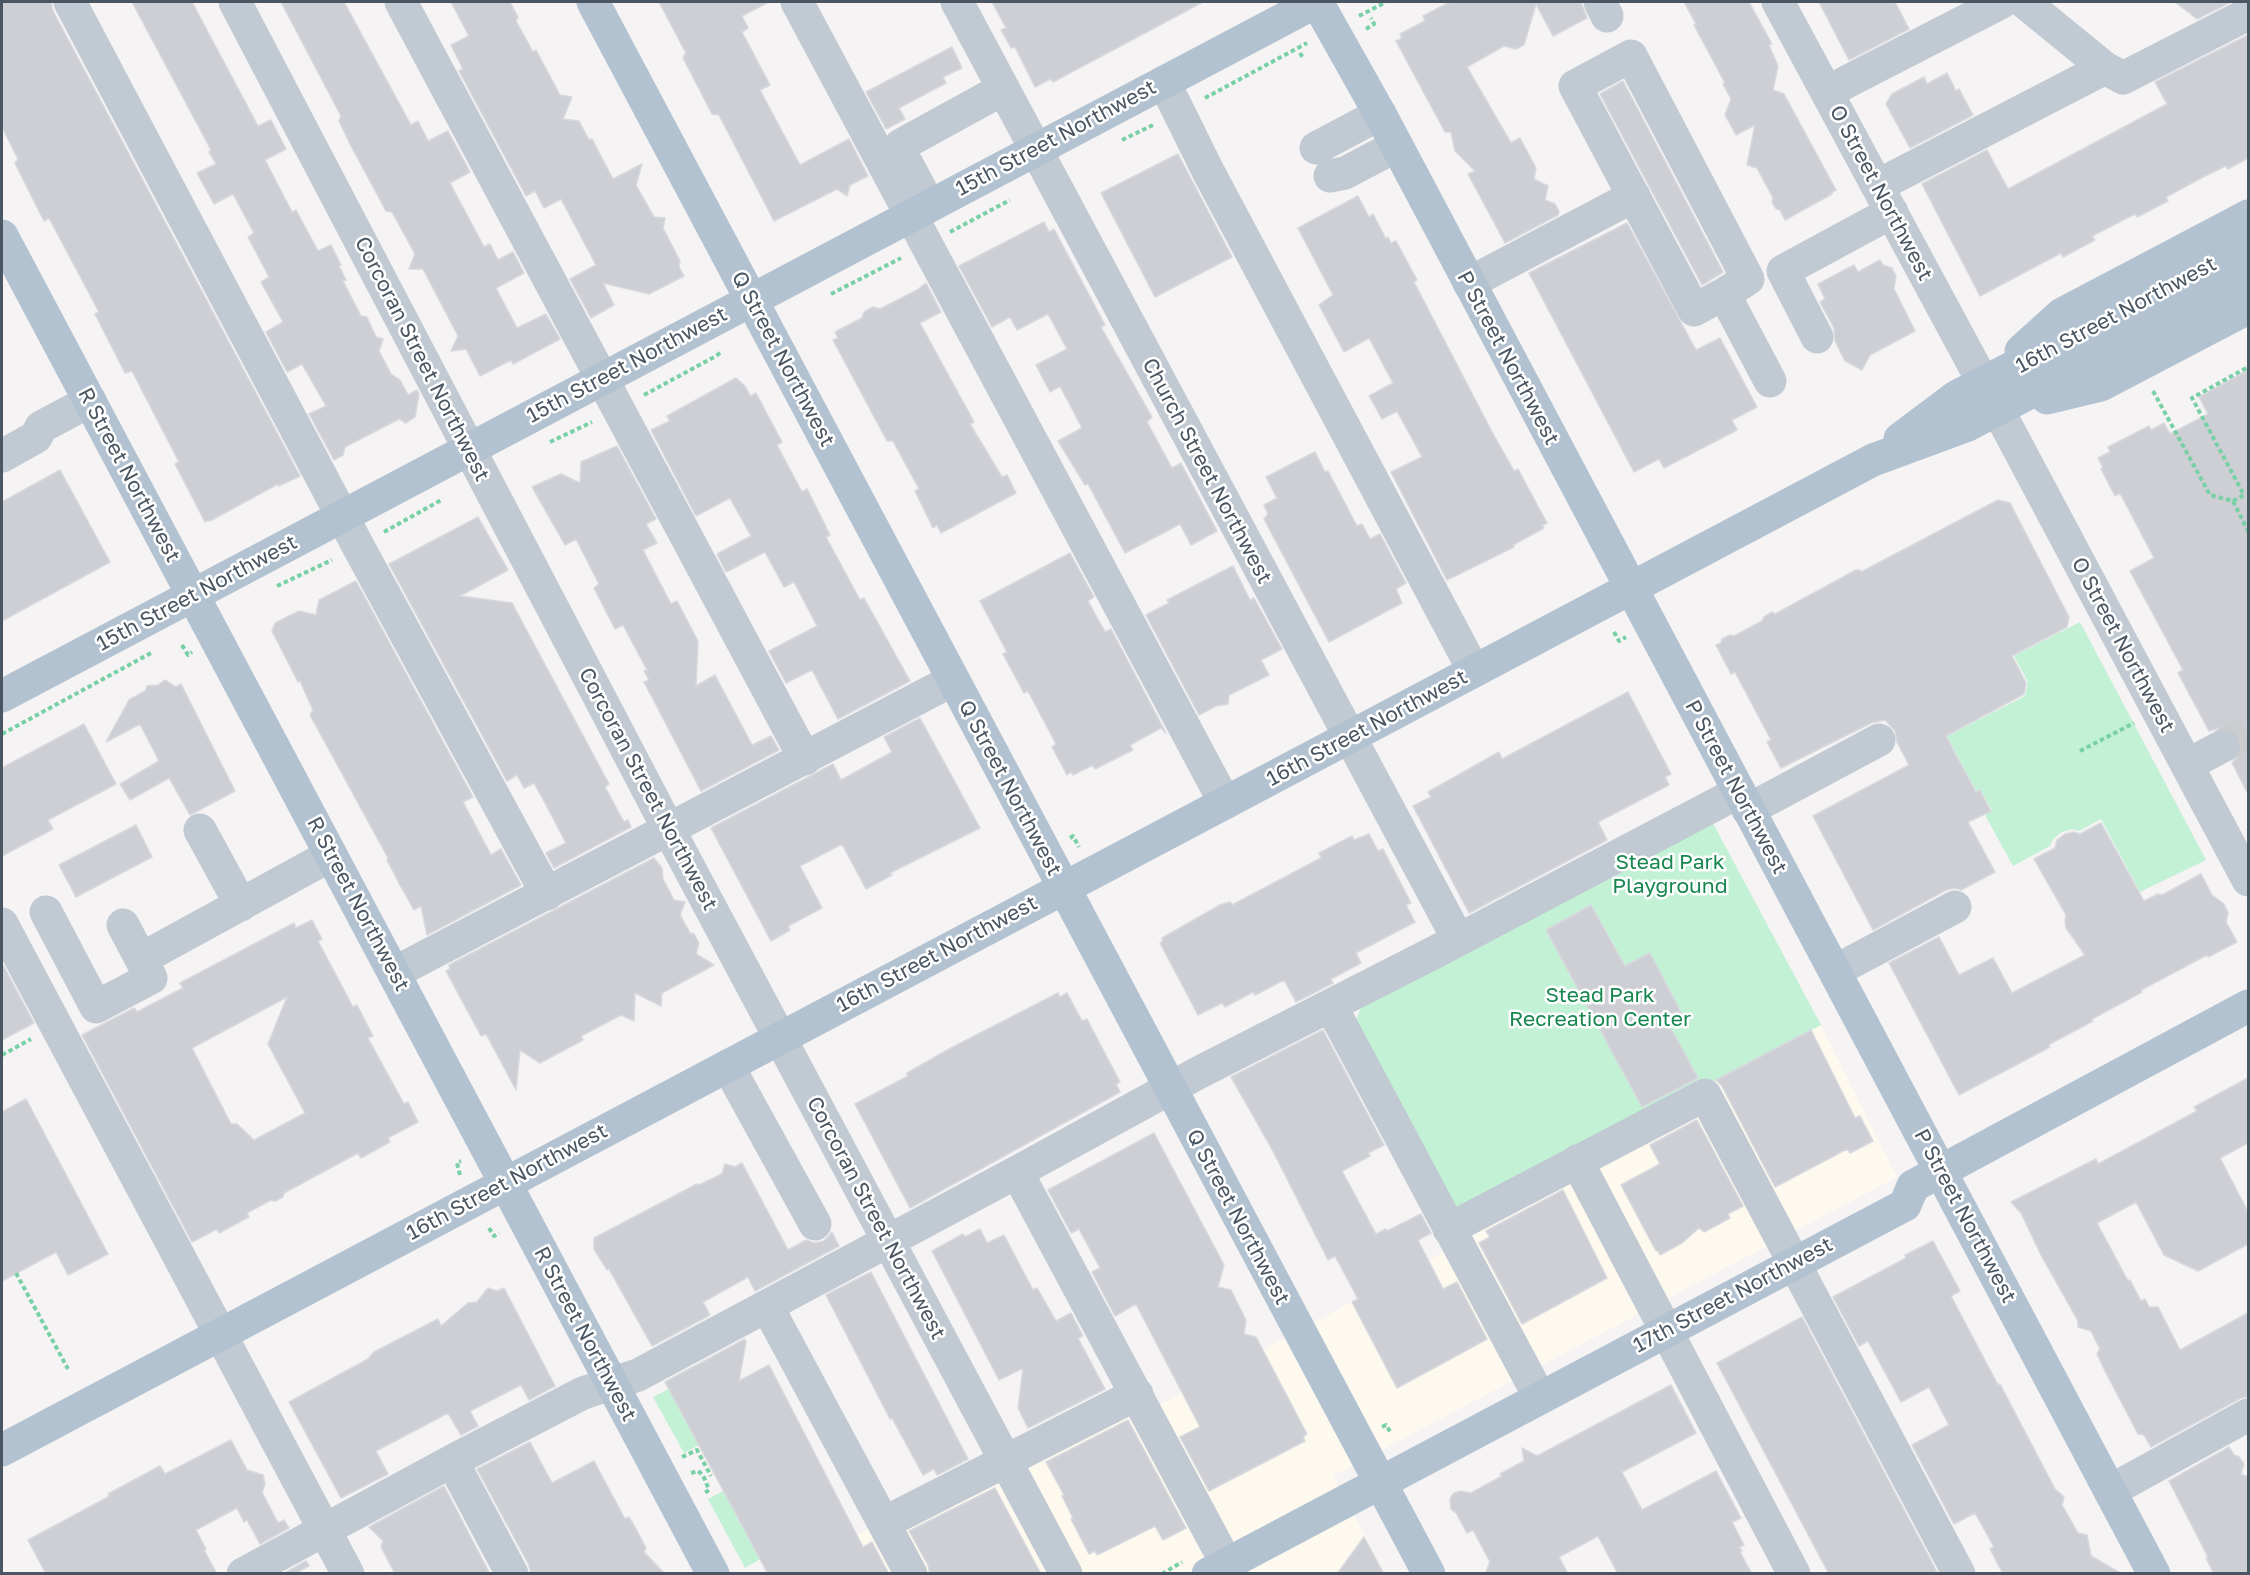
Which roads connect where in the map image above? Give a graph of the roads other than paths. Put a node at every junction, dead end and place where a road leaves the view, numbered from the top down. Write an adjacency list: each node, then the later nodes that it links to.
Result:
1 (70, 2): 37 (street)
2 (235, 2): 35 (street, Corcoran Street Northwest)
3 (401, 2): 31 (street)
4 (593, 2): 28 (main road, Q Street Northwest)
5 (797, 2): 21 (street)
6 (957, 2): 14 (street, Church Street Northwest)
7 (1316, 2): 13 (main road, 15th Street Northwest); 16 (main road, P Street Northwest)
8 (1778, 2): 15 (street, O Street Northwest)
9 (2002, 2): 15 (street)
10 (2024, 2): 12 (street)
11 (2248, 14): 12 (street)
12 (2105, 68): 20 (street)
13 (1164, 82): 18 (main road, 15th Street Northwest); 40 (street)
14 (1003, 89): 18 (street, Church Street Northwest); 21 (street)
15 (1827, 92): 20 (street, O Street Northwest)
16 (1380, 114): 17 (main road, P Street Northwest); 17 (street)
17 (1396, 146): 26 (main road, P Street Northwest)
18 (1036, 149): 21 (main road, 15th Street Northwest); 43 (street, Church Street Northwest)
19 (1634, 195): 26 (street); 27 (street); 27 (street)
20 (1885, 199): 30 (street); 33 (street, O Street Northwest)
21 (920, 210): 28 (main road, 15th Street Northwest); 49 (street)
22 (2248, 216): 33 (main road, 16th Street Northwest)
23 (2, 236): 34 (main road, R Street Northwest)
24 (2248, 245): 33 (main road, 16th Street Northwest)
25 (2248, 278): 33 (main road, 16th Street Northwest)
26 (1468, 283): 38 (main road, P Street Northwest)
27 (1724, 294): 32 (street)
28 (752, 300): 31 (main road, 15th Street Northwest); 41 (main road, Q Street Northwest)
29 (2248, 308): 33 (main road, 16th Street Northwest)
30 (1817, 337)
31 (602, 378): 35 (main road, 15th Street Northwest); 46 (street)
32 (1770, 381)
33 (1991, 397): 38 (main road, 16th Street Northwest); 47 (street, O Street Northwest)
34 (90, 401): 36 (street); 39 (main road, R Street Northwest)
35 (470, 449): 37 (main road, 15th Street Northwest); 51 (street, Corcoran Street Northwest)
36 (2, 456)
37 (342, 516): 39 (main road, 15th Street Northwest); 55 (street)
38 (1630, 588): 40 (main road, 16th Street Northwest); 48 (main road, P Street Northwest)
39 (193, 594): 42 (main road, 15th Street Northwest); 52 (main road, R Street Northwest)
40 (1474, 671): 43 (main road, 16th Street Northwest)
41 (953, 680): 46 (street); 54 (main road, Q Street Northwest)
42 (2, 696)
43 (1349, 737): 49 (main road, 16th Street Northwest); 61 (street, Church Street Northwest)
44 (1879, 740): 48 (street)
45 (2223, 746): 47 (street)
46 (805, 759): 51 (street)
47 (2187, 765): 53 (street, O Street Northwest)
48 (1744, 801): 61 (street); 63 (main road, P Street Northwest)
49 (1225, 803): 54 (main road, 16th Street Northwest)
50 (200, 830): 56 (street)
51 (669, 830): 55 (street); 67 (street, Corcoran Street Northwest)
52 (332, 855): 56 (street); 64 (main road, R Street Northwest)
53 (2248, 880)
54 (1063, 888): 67 (main road, 16th Street Northwest); 69 (main road, Q Street Northwest)
55 (546, 894): 64 (street)
56 (241, 904): 62 (street)
57 (1955, 907): 63 (street)
58 (46, 912): 62 (street)
59 (2, 924): 80 (street)
60 (123, 925): 62 (street)
61 (1458, 939): 65 (street)
62 (141, 959)
63 (1835, 971): 72 (main road, P Street Northwest)
64 (394, 973): 73 (main road, R Street Northwest)
65 (1331, 1006): 69 (street); 75 (street)
66 (2248, 1006): 72 (main road, 17th Street Northwest)
67 (780, 1038): 68 (main road, 16th Street Northwest); 76 (street, Corcoran Street Northwest)
68 (728, 1066): 73 (main road, 16th Street Northwest); 74 (street)
69 (1170, 1088): 71 (street); 88 (main road, Q Street Northwest)
70 (1577, 1161): 75 (street); 77 (street); 79 (street)
71 (1017, 1172): 76 (street); 82 (street)
72 (1941, 1172): 77 (main road, 17th Street Northwest); 89 (main road, P Street Northwest)
73 (506, 1183): 80 (main road, 16th Street Northwest); 81 (main road, R Street Northwest)
74 (815, 1224)
75 (1449, 1229): 83 (street)
76 (887, 1241): 78 (street); 87 (street, Corcoran Street Northwest)
77 (1794, 1264): 79 (main road, 17th Street Northwest); 101 (street)
78 (767, 1306): 81 (street); 90 (street)
79 (1666, 1331): 83 (main road, 17th Street Northwest); 100 (street)
80 (221, 1334): 85 (main road, 16th Street Northwest); 91 (street)
81 (611, 1383): 86 (street); 96 (main road, R Street Northwest)
82 (1137, 1394): 87 (street); 92 (street)
83 (1540, 1398): 88 (main road, 17th Street Northwest)
84 (2248, 1415): 89 (street)
85 (2, 1450)
86 (452, 1461): 91 (street); 95 (street)
87 (1006, 1462): 90 (street); 98 (street, Corcoran Street Northwest)
88 (1381, 1482): 92 (main road, 17th Street Northwest); 99 (main road, Q Street Northwest)
89 (2110, 1491): 102 (main road, P Street Northwest)
90 (884, 1523): 97 (street)
91 (324, 1529): 93 (street); 94 (street)
92 (1222, 1570)
93 (243, 1574)
94 (348, 1574)
95 (512, 1574)
96 (712, 1574)
97 (911, 1574)
98 (1066, 1574)
99 (1429, 1574)
100 (1794, 1574)
101 (1959, 1574)
102 (2154, 1574)

